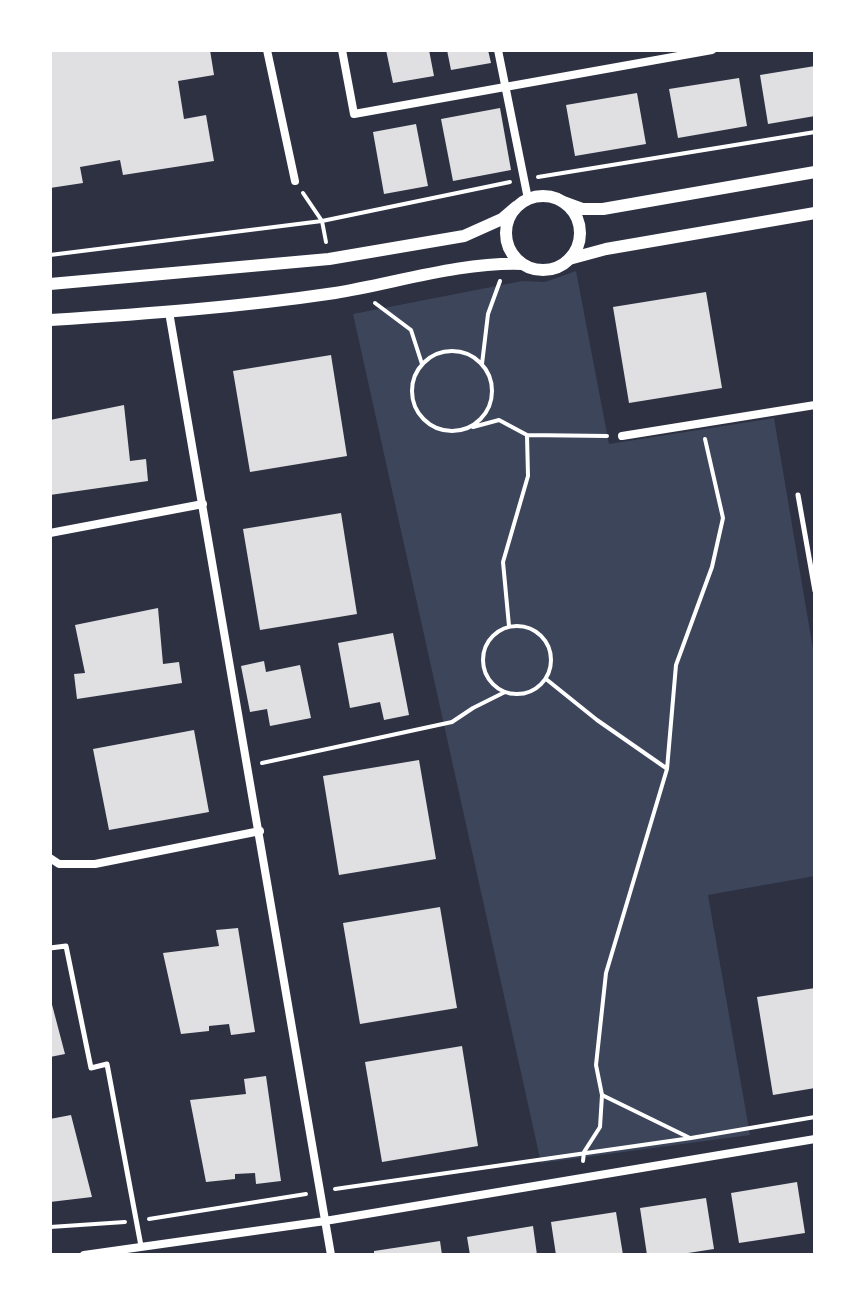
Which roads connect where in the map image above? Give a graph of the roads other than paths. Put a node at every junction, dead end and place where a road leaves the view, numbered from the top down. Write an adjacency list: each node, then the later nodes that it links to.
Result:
1 (267, 50): 7 (street)
2 (342, 50): 5 (street)
3 (498, 50): 5 (street)
4 (712, 50): 5 (street)
5 (505, 87): 9 (street)
6 (815, 172): 8 (street)
7 (295, 181)
8 (563, 202): 9 (street); 11 (street)
9 (522, 203): 12 (street); 13 (street)
10 (815, 213): 11 (street)
11 (569, 259): 12 (street)
12 (522, 264): 14 (street)
13 (50, 284)
14 (169, 312): 15 (street); 19 (street)
15 (50, 320)
16 (815, 405): 17 (street)
17 (622, 436)
18 (798, 495): 21 (lane)
19 (203, 504): 20 (street); 22 (street)
20 (50, 533)
21 (815, 591)
22 (260, 831): 23 (street); 26 (street)
23 (50, 858)
24 (50, 948): 27 (lane)
25 (815, 1139): 26 (street)
26 (325, 1221): 27 (street); 29 (street)
27 (141, 1246): 28 (street)
28 (84, 1255)
29 (331, 1255)

